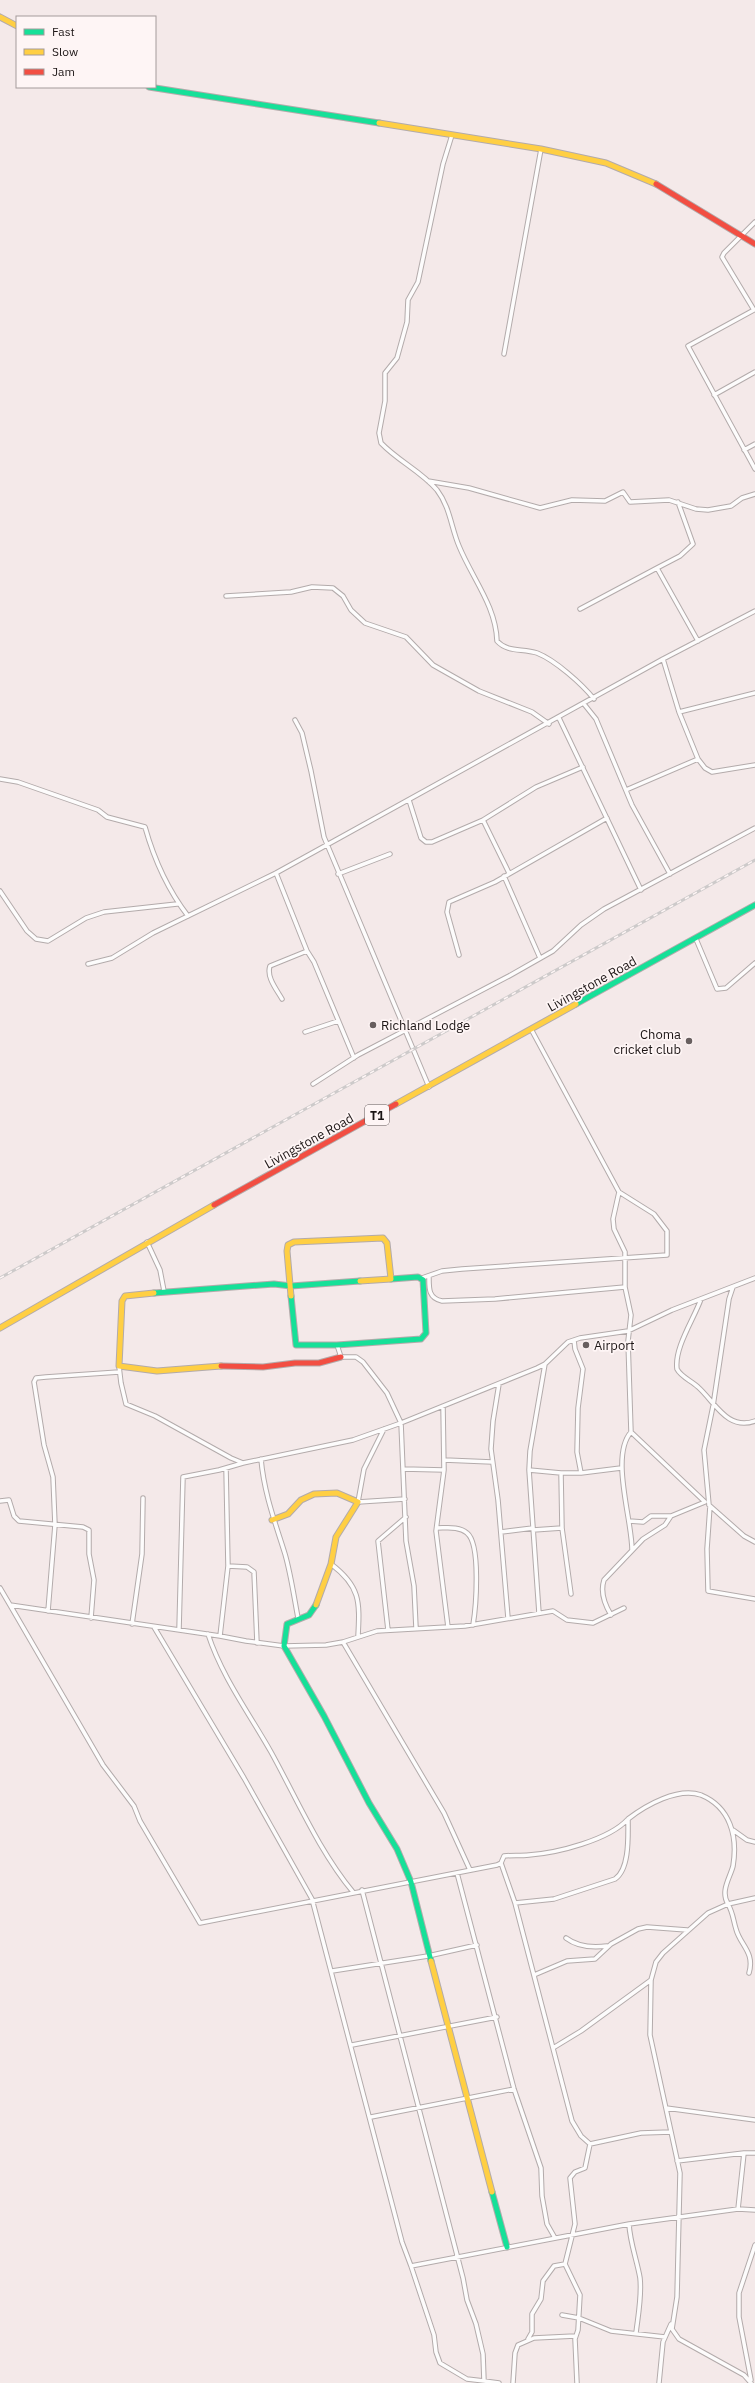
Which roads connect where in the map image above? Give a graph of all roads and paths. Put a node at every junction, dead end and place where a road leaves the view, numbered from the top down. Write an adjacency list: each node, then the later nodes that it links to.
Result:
1 (0, 16): 2 (main road)
2 (16, 25)
3 (154, 88): 4 (main road)
4 (452, 135): 5 (main road); 16 (street)
5 (541, 149): 7 (main road); 10 (street)
6 (755, 222): 7 (street)
7 (742, 236): 8 (main road); 9 (street)
8 (755, 244)
9 (755, 310): 12 (street)
10 (504, 354)
11 (755, 372): 12 (street)
12 (714, 395): 14 (street)
13 (755, 444): 14 (street)
14 (744, 450): 15 (street)
15 (755, 469)
16 (428, 481): 18 (street); 26 (street)
17 (755, 494): 18 (street)
18 (678, 502): 19 (street)
19 (657, 568): 21 (street); 23 (street)
20 (226, 596): 31 (street)
21 (580, 609)
22 (755, 611): 23 (street)
23 (698, 641): 24 (street)
24 (663, 659): 26 (street); 28 (street)
25 (755, 693): 28 (street)
26 (594, 699): 27 (street)
27 (584, 704): 29 (street); 36 (street)
28 (679, 712): 32 (street)
29 (559, 718): 31 (street); 34 (street)
30 (295, 720): 41 (street)
31 (549, 724): 37 (street)
32 (698, 759): 33 (street); 36 (street)
33 (755, 765)
34 (583, 766): 38 (street); 39 (street)
35 (0, 779): 50 (street)
36 (626, 790): 46 (street)
37 (409, 800): 39 (street); 41 (street)
38 (607, 818): 44 (street); 48 (street)
39 (483, 820): 44 (street)
40 (755, 828): 46 (street)
41 (327, 844): 43 (street); 45 (street)
42 (390, 854): 45 (street)
43 (276, 873): 52 (street); 54 (street)
44 (509, 873): 47 (street)
45 (338, 874): 62 (street)
46 (670, 874): 48 (street)
47 (504, 876): 55 (street); 56 (street)
48 (641, 890): 56 (street)
49 (0, 891): 50 (street)
50 (177, 904): 52 (street)
51 (755, 905): 53 (main road, Livingstone Road / T1)
52 (188, 916): 58 (street)
53 (696, 939): 57 (street); 61 (main road, Livingstone Road / T1)
54 (307, 951): 59 (street); 60 (street)
55 (459, 955)
56 (540, 958): 62 (street)
57 (755, 963)
58 (88, 964)
59 (282, 999)
60 (338, 1022): 63 (street); 64 (street)
61 (532, 1029): 66 (main road, Livingstone Road / T1); 67 (street)
62 (406, 1031): 64 (street); 66 (street)
63 (305, 1032)
64 (354, 1058): 65 (street)
65 (313, 1084)
66 (429, 1087): 68 (main road, Livingstone Road / T1)
67 (619, 1192): 69 (street); 69 (street)
68 (147, 1242): 77 (street); 79 (main road, Livingstone Road / T1)
69 (626, 1256): 70 (street); 76 (street)
70 (429, 1276): 71 (street); 76 (street)
71 (422, 1278): 73 (main road); 82 (main road)
72 (755, 1278): 75 (street)
73 (391, 1279): 74 (main road); 74 (main road)
74 (291, 1286): 77 (main road); 82 (main road)
75 (733, 1286): 78 (street); 88 (street)
76 (625, 1287): 80 (street)
77 (164, 1291): 85 (main road)
78 (701, 1299): 80 (street); 88 (street)
79 (0, 1328)
80 (628, 1331): 81 (street); 92 (street)
81 (574, 1340): 84 (street); 103 (street)
82 (337, 1345): 83 (street)
83 (340, 1357): 85 (main road); 90 (street)
84 (545, 1364): 86 (street); 101 (street)
85 (119, 1369): 95 (street); 114 (street)
86 (499, 1384): 87 (street); 96 (street)
87 (443, 1406): 90 (street); 94 (street)
88 (713, 1406): 89 (street); 109 (street)
89 (755, 1421)
90 (401, 1423): 91 (street); 99 (street)
91 (384, 1429): 93 (street); 107 (street)
92 (631, 1432): 98 (street); 108 (street)
93 (261, 1459): 95 (street); 112 (street)
94 (444, 1460): 96 (street); 100 (street)
95 (243, 1462): 97 (street)
96 (492, 1462): 118 (street)
97 (226, 1468): 122 (street); 139 (street)
98 (622, 1468): 103 (street); 113 (street)
99 (403, 1469): 100 (street); 105 (street)
100 (444, 1470): 115 (street)
101 (529, 1470): 102 (street); 117 (street)
102 (560, 1473): 103 (street); 116 (street)
103 (581, 1473)
104 (143, 1498): 134 (street)
105 (405, 1499): 107 (street); 111 (street)
106 (0, 1502): 114 (street)
107 (358, 1502): 112 (main road); 121 (main road)
108 (705, 1502): 109 (street); 110 (street)
109 (710, 1506): 119 (street); 125 (street)
110 (671, 1516): 113 (street); 120 (street)
111 (406, 1517): 138 (street); 140 (street)
112 (272, 1520): 132 (street)
113 (629, 1521): 120 (street)
114 (55, 1524): 128 (street); 131 (street)
115 (437, 1528): 135 (street); 137 (street)
116 (562, 1528): 117 (street); 124 (street)
117 (533, 1529): 118 (street); 129 (street)
118 (501, 1532): 133 (street)
119 (755, 1542)
120 (632, 1550): 130 (street)
121 (332, 1564): 132 (main road); 143 (street)
122 (228, 1566): 142 (street); 145 (street)
123 (0, 1588): 126 (street)
124 (571, 1594)
125 (755, 1599)
126 (10, 1605): 128 (street); 157 (street)
127 (624, 1608): 130 (street)
128 (48, 1611): 131 (street)
129 (539, 1613): 130 (street); 133 (street)
130 (612, 1615)
131 (91, 1618): 134 (street)
132 (298, 1618): 146 (main road)
133 (508, 1618): 135 (street)
134 (132, 1624): 136 (street)
135 (473, 1625): 137 (street)
136 (154, 1627): 139 (street); 157 (street)
137 (448, 1627): 138 (street)
138 (416, 1628): 140 (street)
139 (179, 1630): 141 (street)
140 (388, 1630): 143 (street)
141 (208, 1634): 142 (street); 155 (street)
142 (220, 1636): 145 (street)
143 (358, 1636): 144 (street)
144 (343, 1642): 146 (street); 151 (street)
145 (257, 1643): 146 (street)
146 (284, 1646): 153 (main road)
147 (628, 1819): 148 (street); 150 (street); 158 (street)
148 (733, 1830): 149 (street); 159 (street)
149 (755, 1842)
150 (501, 1863): 151 (street); 158 (street)
151 (470, 1870): 152 (street)
152 (457, 1873): 153 (street); 162 (street)
153 (411, 1882): 154 (street); 164 (main road)
154 (362, 1890): 155 (street); 165 (street)
155 (353, 1892): 157 (street)
156 (755, 1898): 159 (street)
157 (312, 1900): 166 (street)
158 (515, 1903): 168 (street)
159 (728, 1904): 160 (street); 167 (street)
160 (687, 1930): 163 (street); 169 (street)
161 (566, 1938): 163 (street)
162 (477, 1945): 164 (street); 170 (street)
163 (608, 1946): 168 (street)
164 (428, 1956): 165 (street); 171 (main road)
165 (380, 1963): 166 (street); 172 (street)
166 (332, 1971): 173 (street)
167 (749, 1973)
168 (534, 1975): 174 (street)
169 (651, 1980): 174 (street); 177 (street)
170 (497, 2017): 171 (street); 175 (street)
171 (447, 2025): 172 (street); 176 (main road)
172 (400, 2035): 173 (street); 178 (street)
173 (352, 2045): 179 (street)
174 (553, 2048): 182 (street)
175 (514, 2089): 176 (street); 191 (street)
176 (466, 2098): 178 (street); 193 (main road)
177 (666, 2108): 180 (street); 181 (street)
178 (419, 2109): 179 (street); 194 (street)
179 (371, 2118): 196 (street)
180 (755, 2120)
181 (671, 2132): 182 (street); 185 (street)
182 (590, 2144): 190 (street)
183 (744, 2153): 184 (street); 185 (street); 186 (street)
184 (755, 2153)
185 (677, 2161): 188 (street)
186 (738, 2209): 187 (street); 188 (street)
187 (755, 2210)
188 (679, 2217): 189 (street); 199 (street)
189 (629, 2224): 190 (street); 200 (street)
190 (573, 2234): 191 (street); 195 (street)
191 (555, 2238): 193 (street)
192 (755, 2245): 210 (street)
193 (507, 2247): 194 (street)
194 (457, 2256): 196 (street); 205 (street)
195 (565, 2264): 198 (street); 203 (street)
196 (411, 2266): 204 (street)
197 (562, 2315): 198 (street)
198 (579, 2318): 200 (street); 201 (street)
199 (672, 2323): 202 (street); 210 (street)
200 (636, 2333): 202 (street)
201 (576, 2336): 203 (street); 208 (street)
202 (665, 2337): 209 (street)
203 (528, 2339): 207 (street)
204 (471, 2381): 205 (street)
205 (484, 2381): 206 (street)
206 (499, 2383)
207 (513, 2383)
208 (577, 2383)
209 (659, 2383)
210 (752, 2383)

